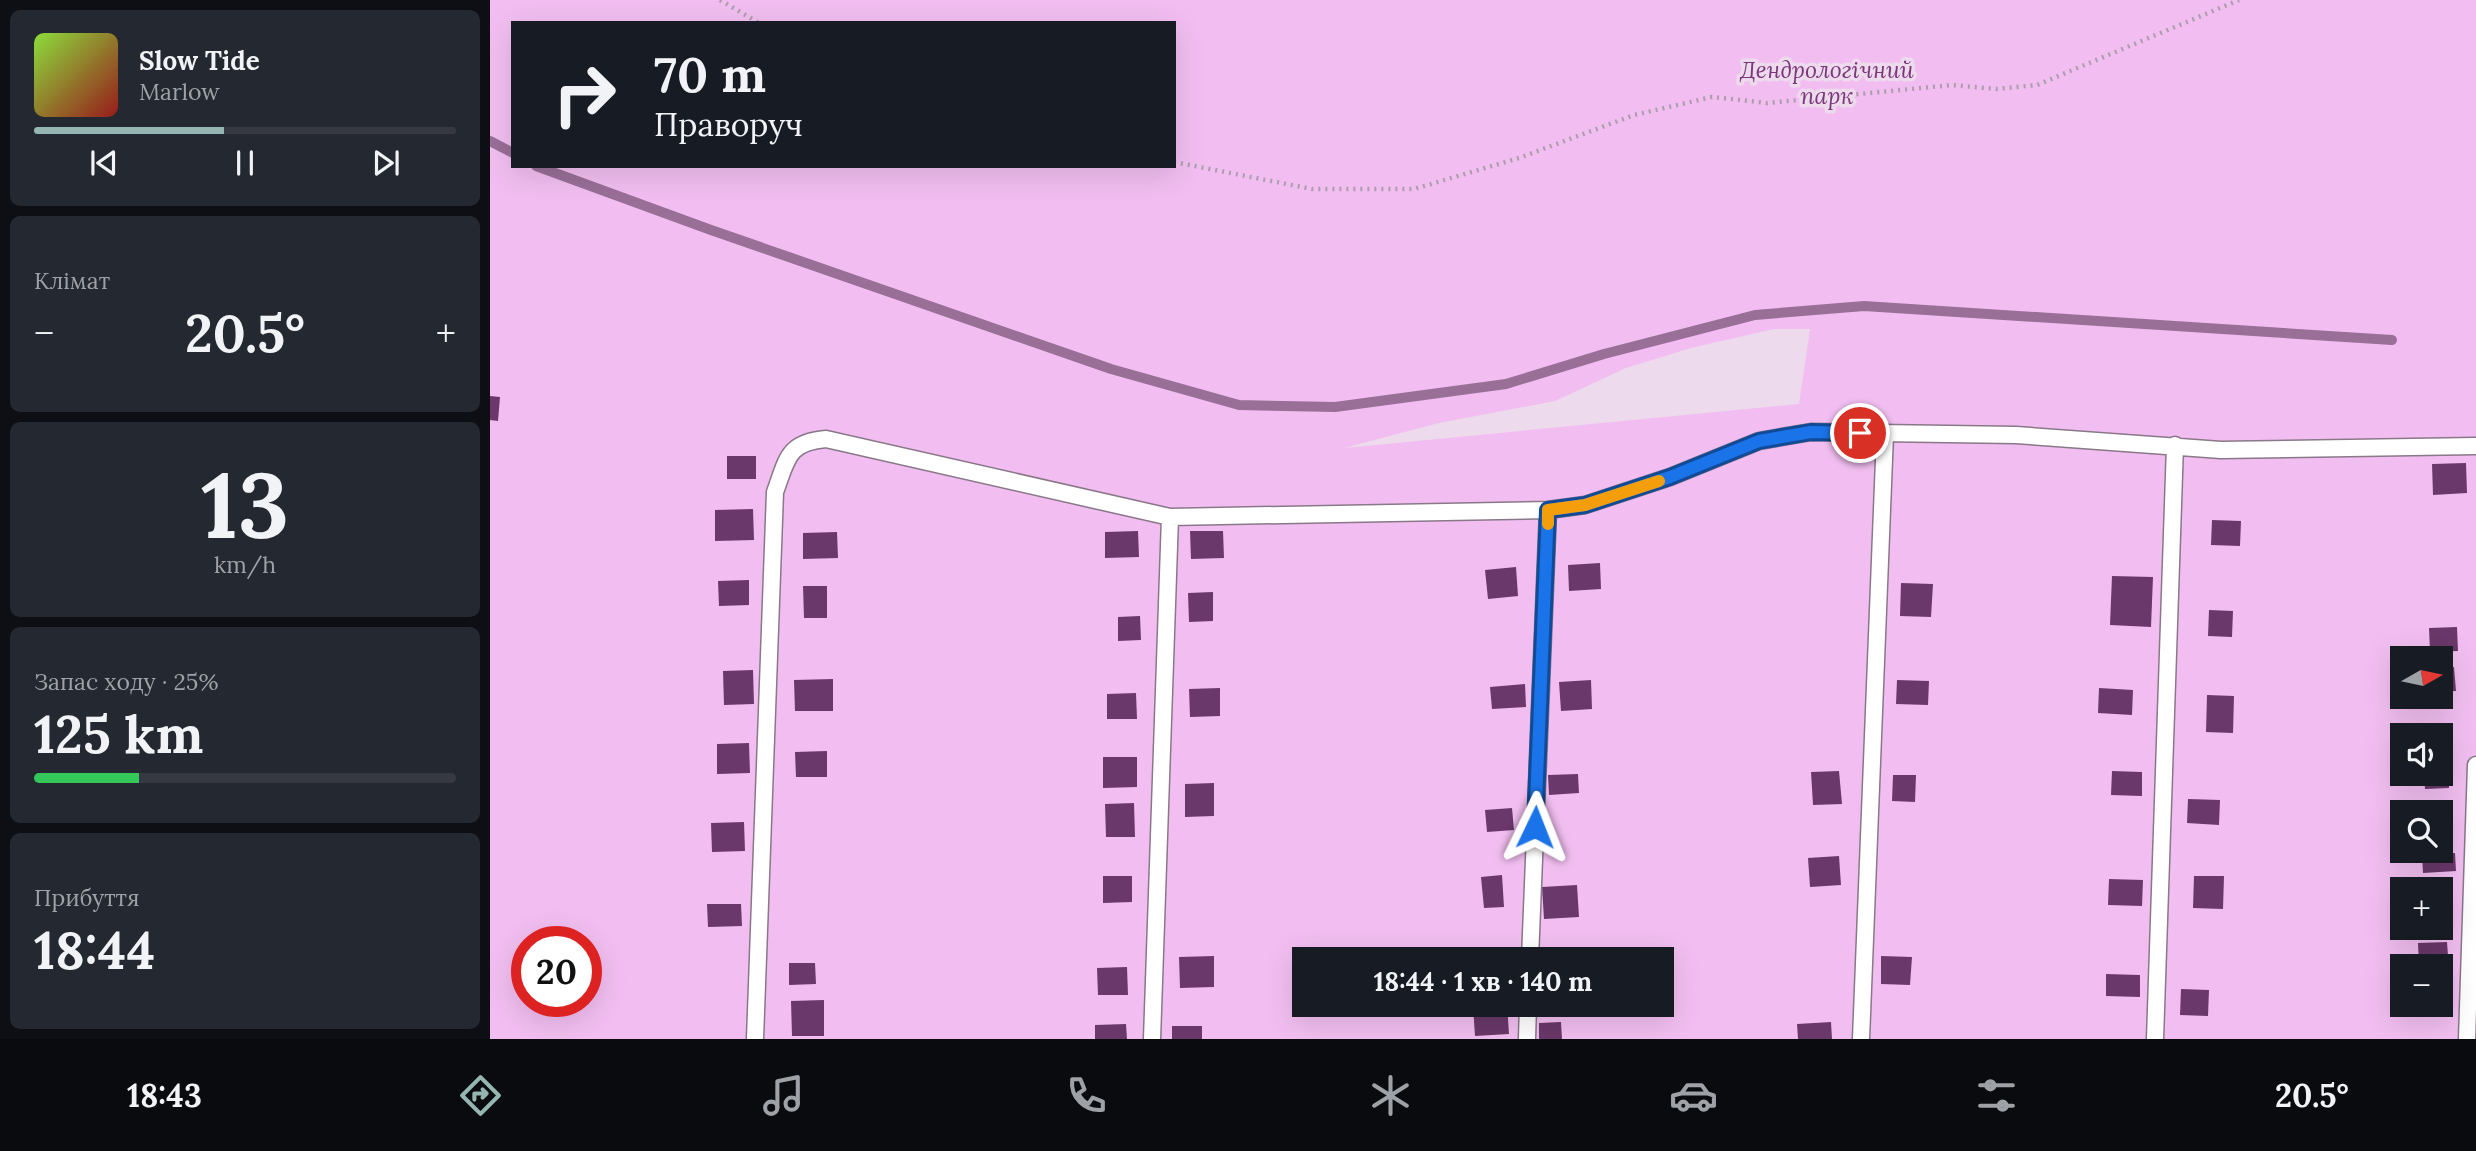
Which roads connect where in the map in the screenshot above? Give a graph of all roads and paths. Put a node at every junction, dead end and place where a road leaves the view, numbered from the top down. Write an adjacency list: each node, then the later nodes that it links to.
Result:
1 (720, 0): 3 (path)
2 (2239, 0): 4 (path)
3 (756, 21)
4 (1176, 162)
5 (1885, 433): 6 (lane); 8 (lane); 16 (lane)
6 (2175, 445): 7 (lane); 17 (lane)
7 (2476, 446)
8 (1548, 510): 9 (lane); 11 (lane)
9 (1170, 517): 13 (lane); 14 (lane)
10 (2476, 765): 18 (lane)
11 (1530, 947)
12 (1528, 1017): 15 (lane)
13 (755, 1039)
14 (1152, 1039)
15 (1527, 1039)
16 (1861, 1039)
17 (2155, 1039)
18 (2467, 1039)

